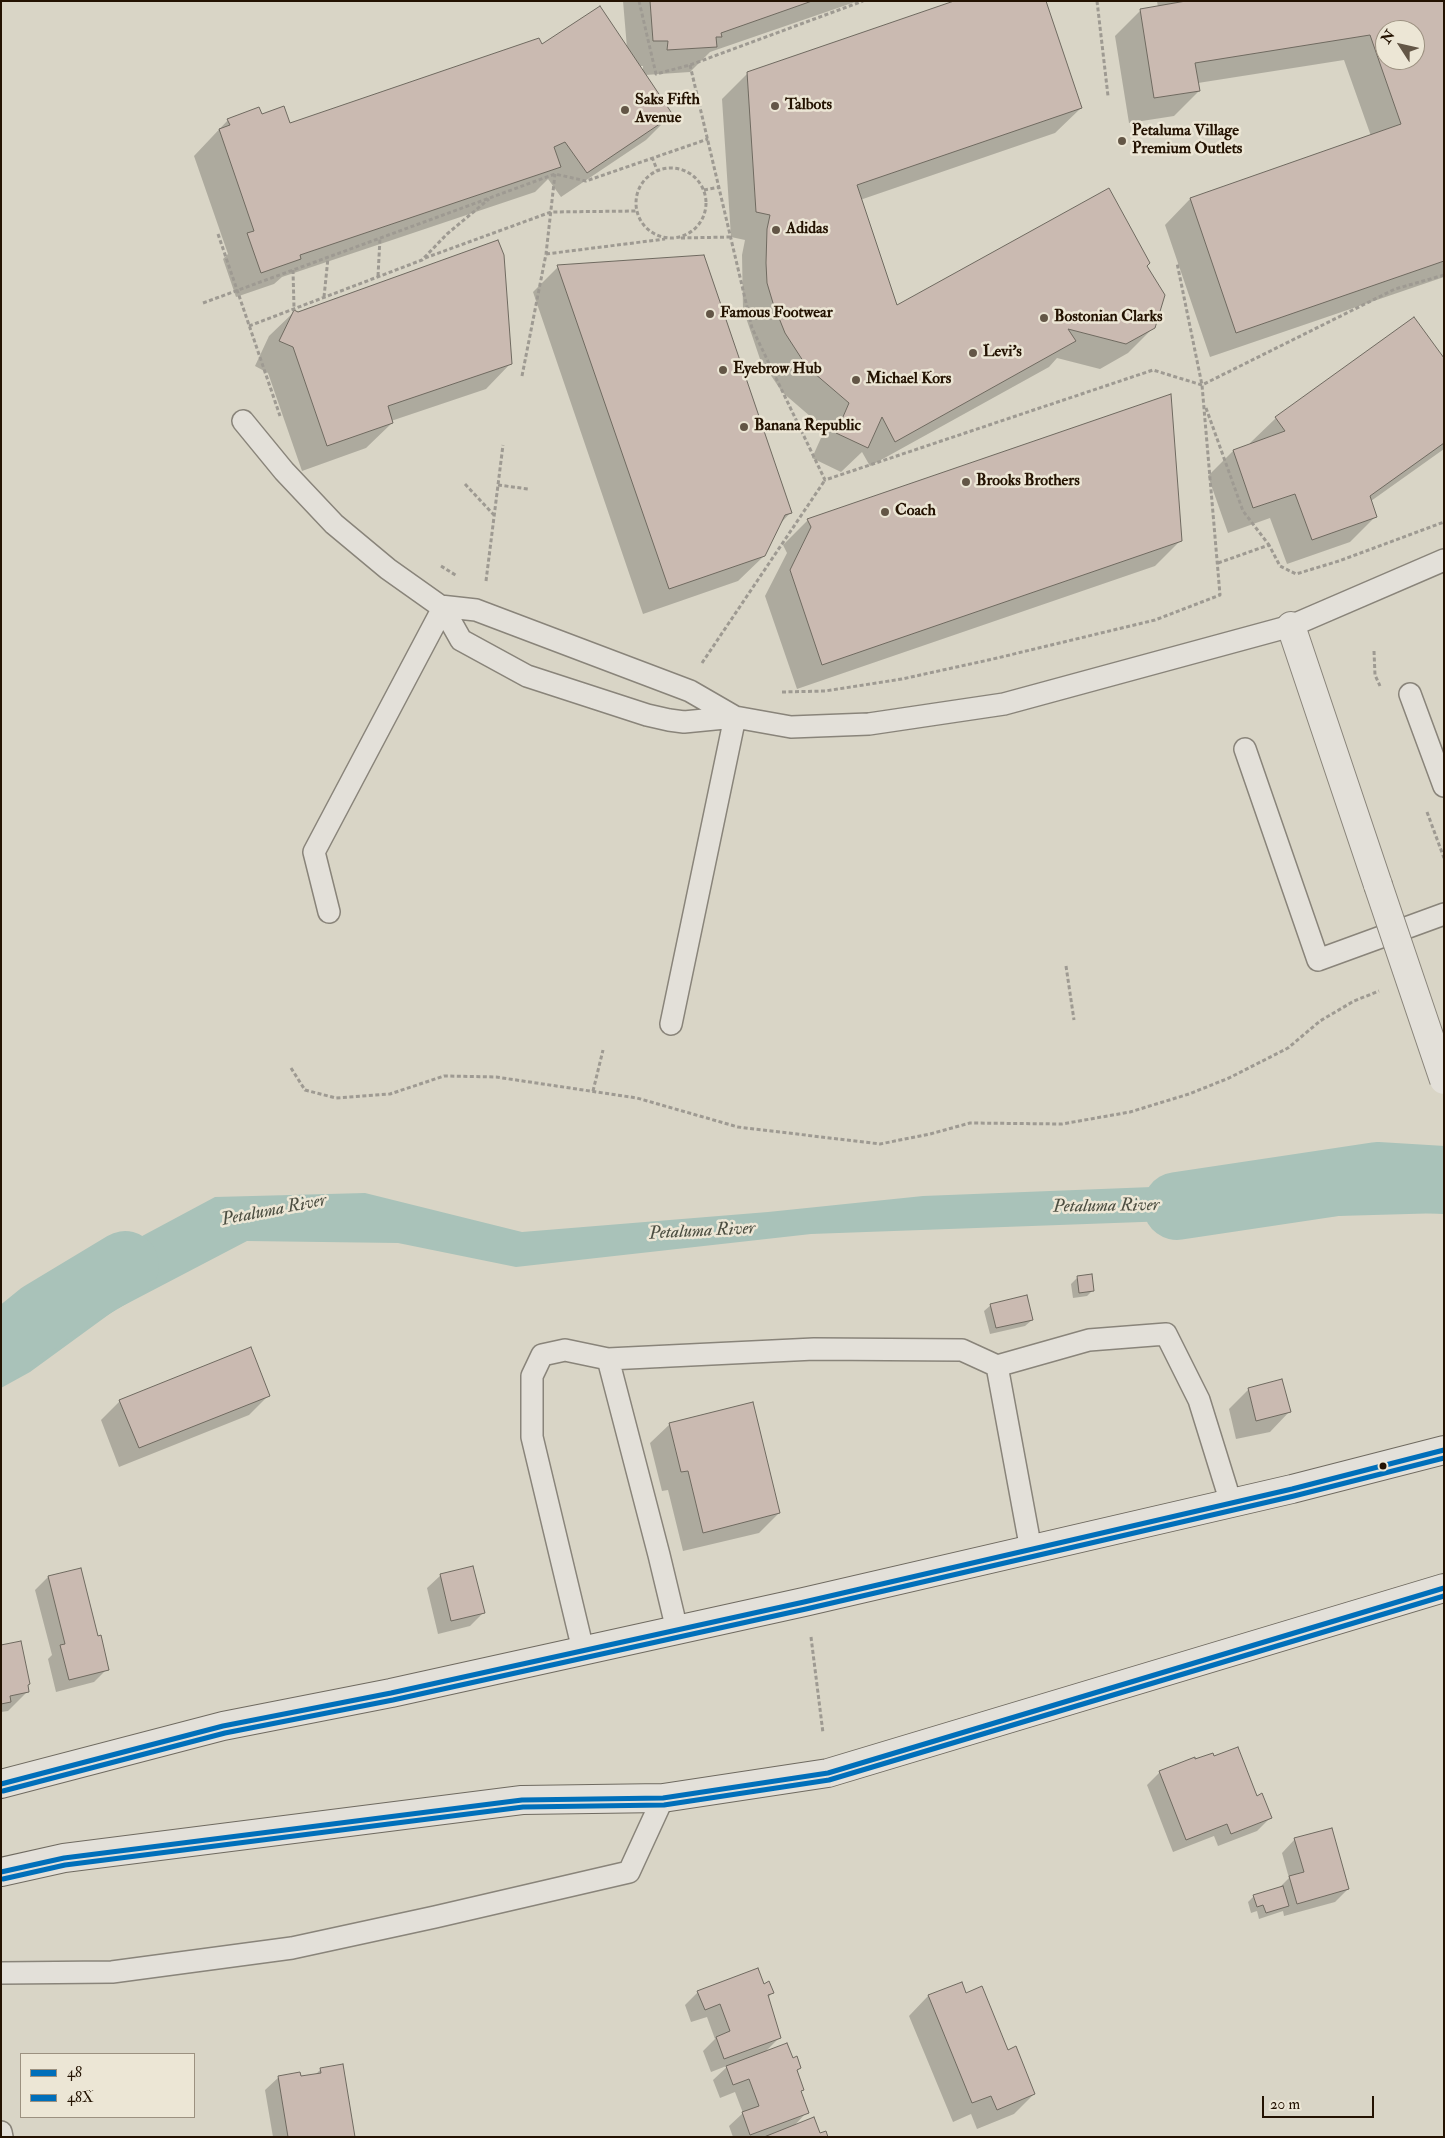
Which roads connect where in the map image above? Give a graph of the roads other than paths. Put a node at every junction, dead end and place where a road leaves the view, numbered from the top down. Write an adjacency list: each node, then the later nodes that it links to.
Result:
1 (244, 421): 3 (lane)
2 (1444, 560): 4 (lane)
3 (442, 607): 6 (lane); 6 (lane); 9 (lane)
4 (1291, 626): 6 (lane); 12 (main road, bridge)
5 (1410, 694): 8 (lane)
6 (735, 717): 11 (lane)
7 (1245, 748): 10 (lane)
8 (1444, 786)
9 (329, 912)
10 (1444, 914)
11 (671, 1024)
12 (1444, 1080)
13 (608, 1359): 14 (lane); 19 (lane); 20 (lane)
14 (997, 1366): 16 (lane); 17 (lane)
15 (1444, 1450): 16 (main road)
16 (1231, 1503): 17 (main road)
17 (1031, 1550): 19 (main road)
18 (1444, 1588): 22 (main road)
19 (677, 1630): 20 (main road)
20 (583, 1650): 21 (main road)
21 (1, 1784)
22 (663, 1798): 23 (main road); 24 (lane)
23 (1, 1872)
24 (1, 1973)
25 (1, 2132): 26 (lane)
26 (2, 2137)

